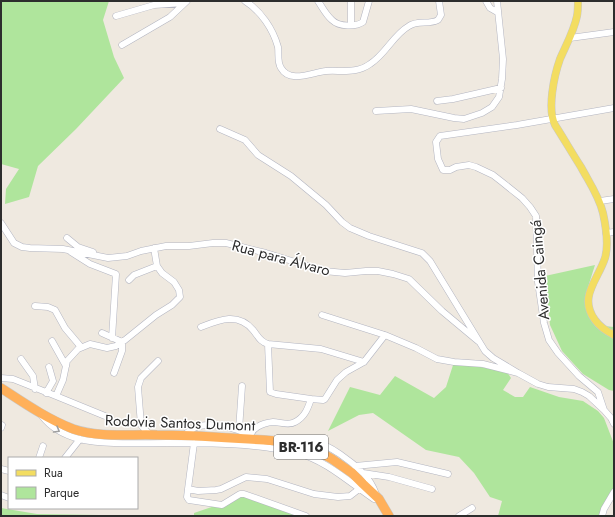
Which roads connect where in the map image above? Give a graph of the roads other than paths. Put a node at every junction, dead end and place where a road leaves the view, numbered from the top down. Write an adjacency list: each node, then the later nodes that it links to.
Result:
1 (245, 1): 5 (street)
2 (318, 1): 12 (street)
3 (351, 1): 12 (street)
4 (369, 1): 12 (street)
5 (439, 1)
6 (486, 1): 10 (street)
7 (497, 1): 10 (street)
8 (578, 1): 14 (main road)
9 (186, 2): 11 (street); 15 (street)
10 (498, 12): 16 (street)
11 (116, 16)
12 (351, 25)
13 (614, 32): 14 (street)
14 (570, 38): 21 (main road)
15 (122, 46)
16 (501, 88): 17 (street); 20 (street)
17 (437, 101)
18 (614, 110): 21 (street)
19 (376, 111): 20 (street)
20 (464, 119): 23 (street)
21 (553, 119): 23 (street); 25 (main road)
22 (220, 129): 43 (street)
23 (466, 131): 61 (street, Avenida Caingá)
24 (614, 198): 25 (street)
25 (600, 201): 28 (main road)
26 (1, 223): 31 (street, Rua para Álvaro)
27 (614, 232): 28 (street)
28 (606, 233): 40 (main road)
29 (67, 238): 32 (street)
30 (154, 248): 32 (street, Rua para Álvaro); 33 (street); 43 (street, Rua para Álvaro)
31 (67, 250): 32 (street, Rua para Álvaro); 41 (street)
32 (103, 257)
33 (157, 266): 34 (street); 44 (street)
34 (129, 280)
35 (35, 306): 46 (street)
36 (322, 314): 39 (street)
37 (201, 327): 45 (street)
38 (102, 333): 41 (street)
39 (385, 335): 49 (street); 53 (street)
40 (614, 335)
41 (112, 338): 44 (street)
42 (52, 341): 50 (street)
43 (478, 341): 53 (street)
44 (122, 342): 46 (street); 52 (street)
45 (268, 344): 49 (street); 60 (street)
46 (81, 347): 50 (street)
47 (21, 359): 57 (street)
48 (158, 361): 66 (street)
49 (364, 362): 60 (street)
50 (66, 366): 59 (street)
51 (49, 367): 58 (street)
52 (114, 373)
53 (518, 373): 61 (street)
54 (1, 378): 57 (street)
55 (242, 386): 65 (street)
56 (1, 388): 62 (highway, Rodovia Santos Dumont / BR-116)
57 (35, 389): 58 (street)
58 (46, 393): 59 (street)
59 (56, 396): 63 (street)
60 (311, 398): 67 (street)
61 (604, 410): 64 (street, Avenida Caingá)
62 (39, 412): 66 (highway, Rodovia Santos Dumont / BR-116); 68 (street, one-way to 68)
63 (105, 416)
64 (614, 424)
65 (239, 430): 66 (street); 67 (street)
66 (154, 435): 67 (highway, Rodovia Santos Dumont / BR-116)
67 (250, 437): 71 (highway, Rodovia Santos Dumont / BR-116)
68 (80, 439): 69 (street); 74 (street)
69 (194, 444): 75 (street); 80 (street)
70 (43, 446): 73 (street)
71 (319, 447): 72 (highway, Rodovia Santos Dumont / BR-116); 75 (street)
72 (332, 454): 76 (street); 77 (street); 84 (highway, Rodovia Santos Dumont / BR-116)
73 (39, 457)
74 (66, 457)
75 (314, 460): 76 (street)
76 (324, 464): 81 (street)
77 (355, 466): 78 (street); 79 (street)
78 (363, 473): 82 (street); 84 (street)
79 (448, 474)
80 (188, 489): 81 (street); 86 (street)
81 (359, 489): 84 (street)
82 (432, 489)
83 (614, 492): 89 (street)
84 (381, 502): 87 (highway, Rodovia Santos Dumont / BR-116)
85 (472, 508): 88 (street)
86 (306, 516)
87 (389, 516)
88 (459, 516)
89 (602, 516)

